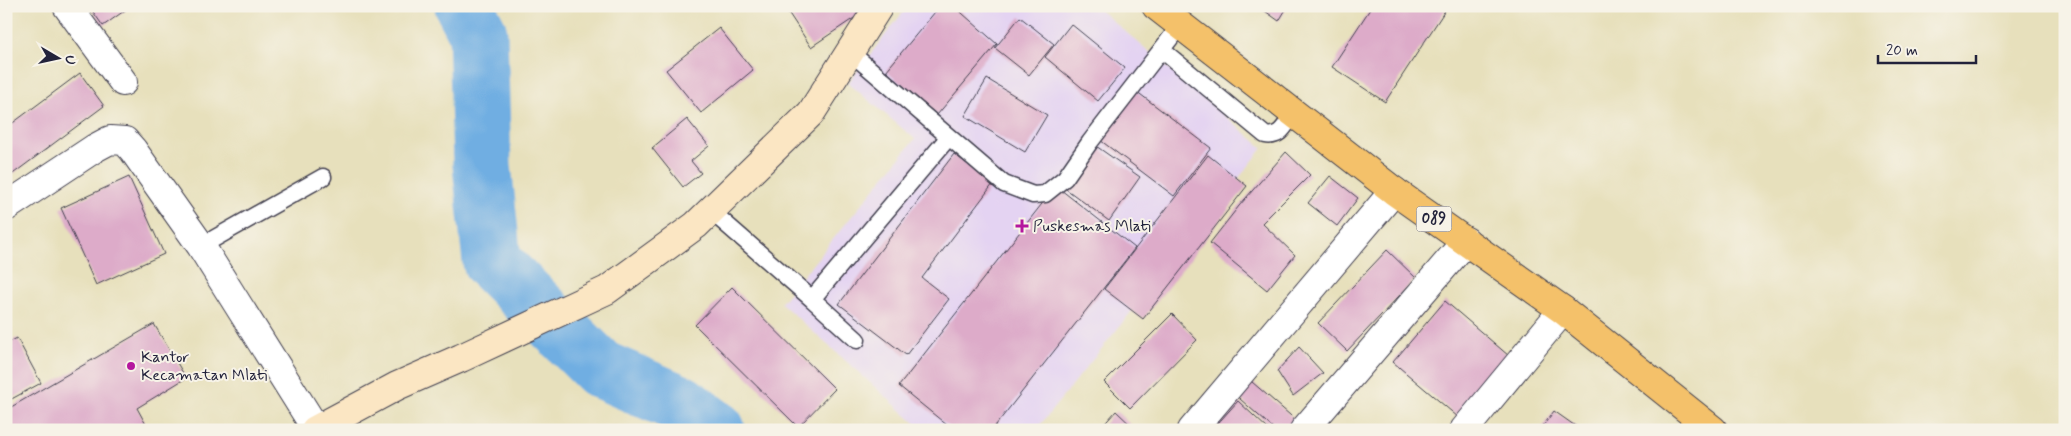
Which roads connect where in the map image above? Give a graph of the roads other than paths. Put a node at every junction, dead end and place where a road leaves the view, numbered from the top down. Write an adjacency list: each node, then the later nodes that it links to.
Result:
1 (67, 6): 7 (street)
2 (879, 6): 6 (main road)
3 (1156, 6): 4 (main road, 089)
4 (1179, 27): 5 (lane); 8 (main road, 089)
5 (1162, 50): 8 (lane); 9 (lane)
6 (850, 52): 9 (lane); 13 (main road)
7 (123, 82)
8 (1293, 114): 11 (main road, 089)
9 (948, 138): 16 (lane)
10 (323, 177): 15 (lane)
11 (1394, 192): 14 (main road, 089); 20 (street)
12 (6, 207): 15 (street)
13 (711, 210): 16 (lane); 19 (main road)
14 (1466, 241): 17 (main road, 089); 21 (street)
15 (201, 246): 19 (street)
16 (812, 299): 18 (lane)
17 (1563, 310): 22 (street); 23 (main road, 089)
18 (857, 340)
19 (315, 429)
20 (1192, 430)
21 (1304, 430)
22 (1464, 430)
23 (1713, 430)

